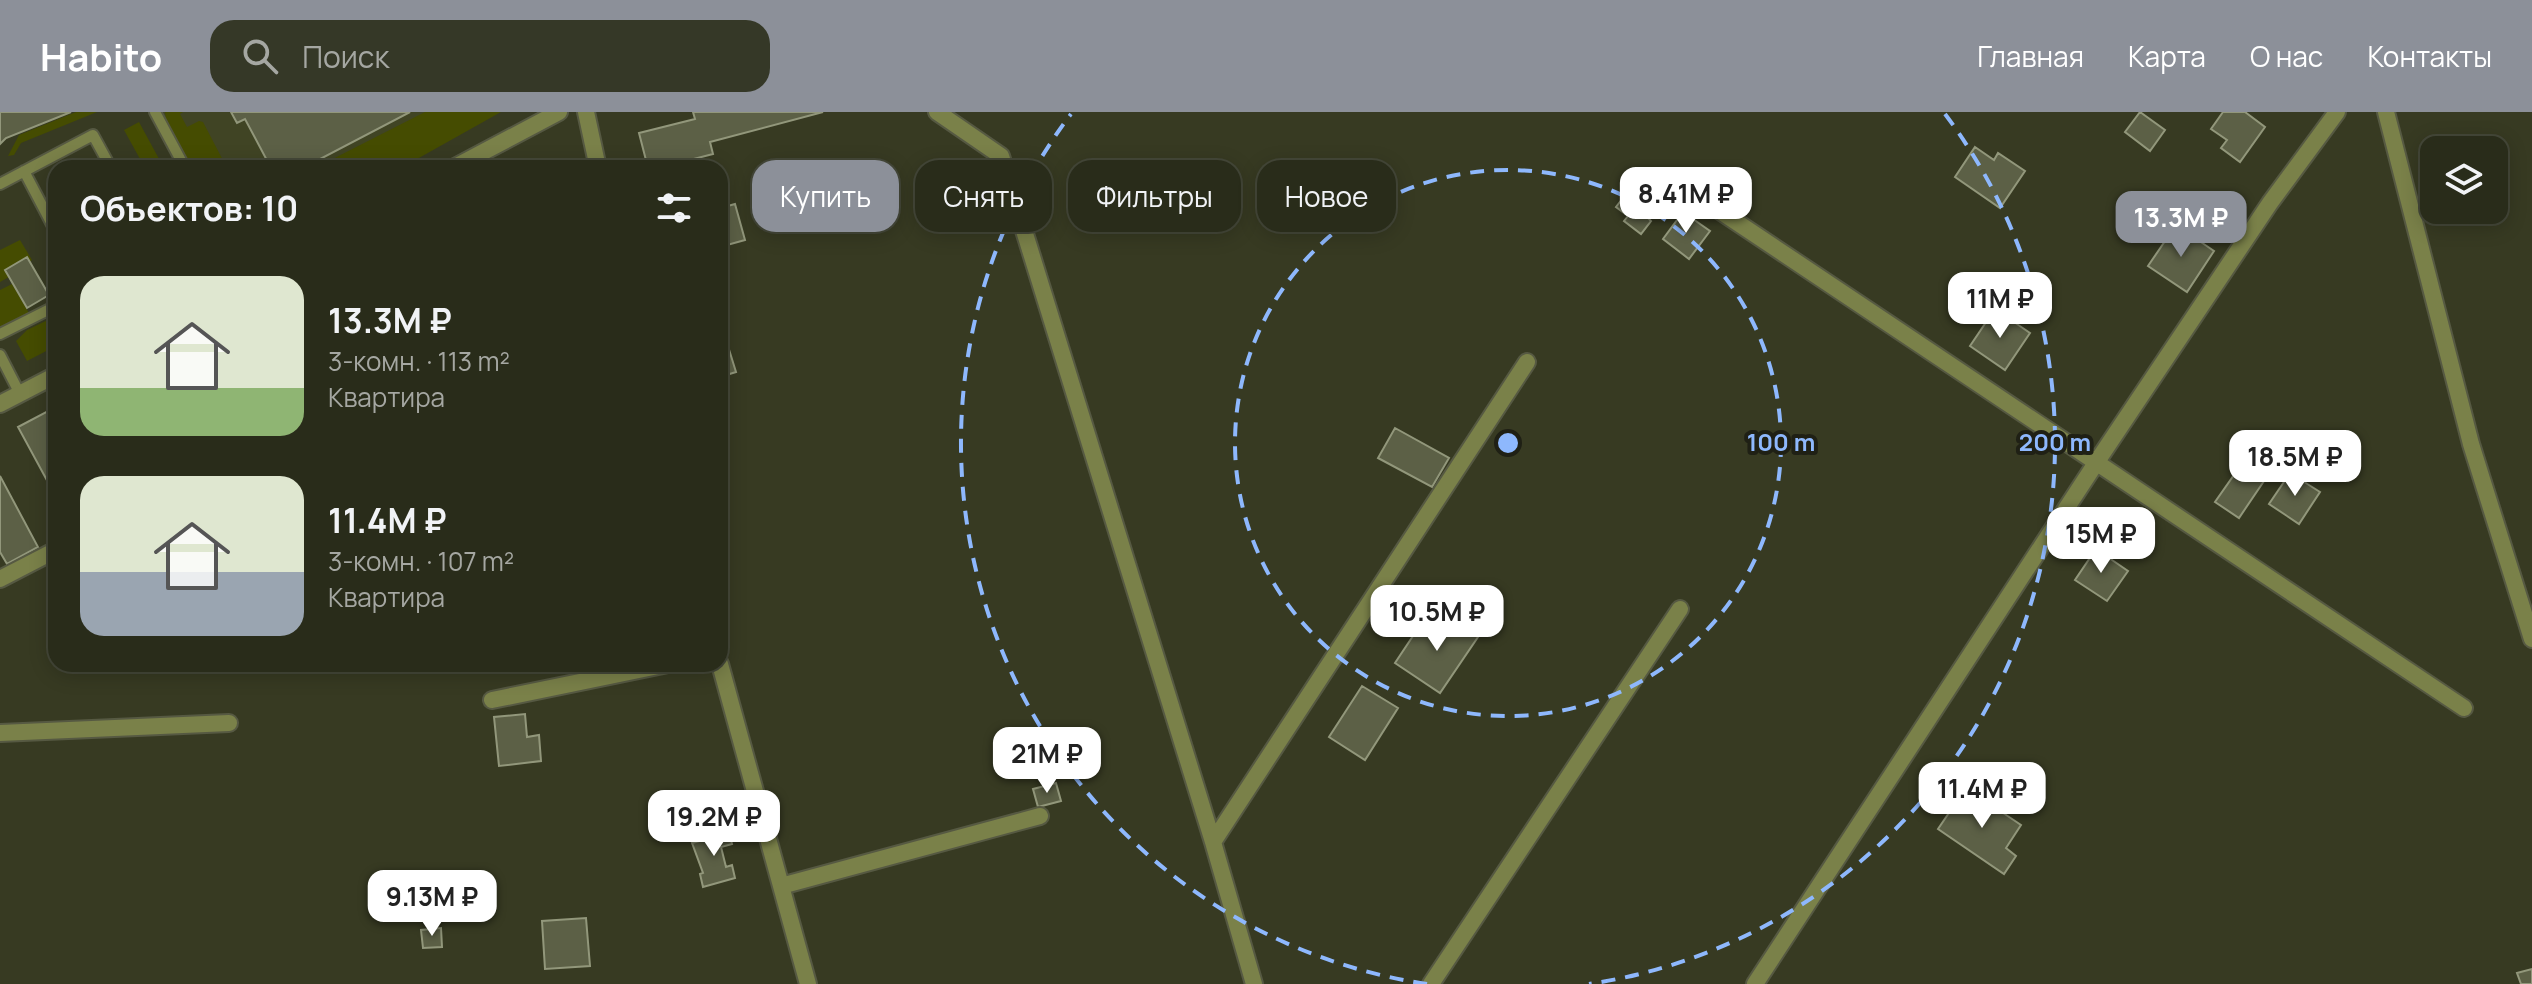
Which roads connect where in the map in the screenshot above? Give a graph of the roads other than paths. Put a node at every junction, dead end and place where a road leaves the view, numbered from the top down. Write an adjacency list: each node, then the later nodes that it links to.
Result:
1 (155, 112): 8 (lane)
2 (559, 112): 9 (street)
3 (586, 112): 10 (street)
4 (937, 112): 34 (street)
5 (2337, 112): 22 (street)
6 (2386, 112): 26 (street)
7 (107, 160): 11 (lane)
8 (181, 160)
9 (468, 160)
10 (596, 160)
11 (24, 171): 12 (lane); 14 (lane)
12 (0, 184)
13 (1684, 187): 22 (street)
14 (48, 217)
15 (48, 310): 16 (lane)
16 (0, 334)
17 (0, 355): 20 (lane)
18 (1527, 362): 34 (street)
19 (48, 379): 20 (street)
20 (20, 394): 21 (street)
21 (0, 404)
22 (2096, 463): 30 (street); 39 (street)
23 (48, 554): 24 (street)
24 (0, 579)
25 (1680, 609): 38 (street)
26 (2532, 639)
27 (629, 672): 29 (street)
28 (722, 672): 35 (street)
29 (492, 700)
30 (2464, 708)
31 (229, 723): 32 (street)
32 (0, 733)
33 (1040, 816): 35 (street)
34 (1213, 842): 37 (street)
35 (781, 886): 36 (street)
36 (808, 984)
37 (1254, 984)
38 (1431, 984)
39 (1755, 984)

